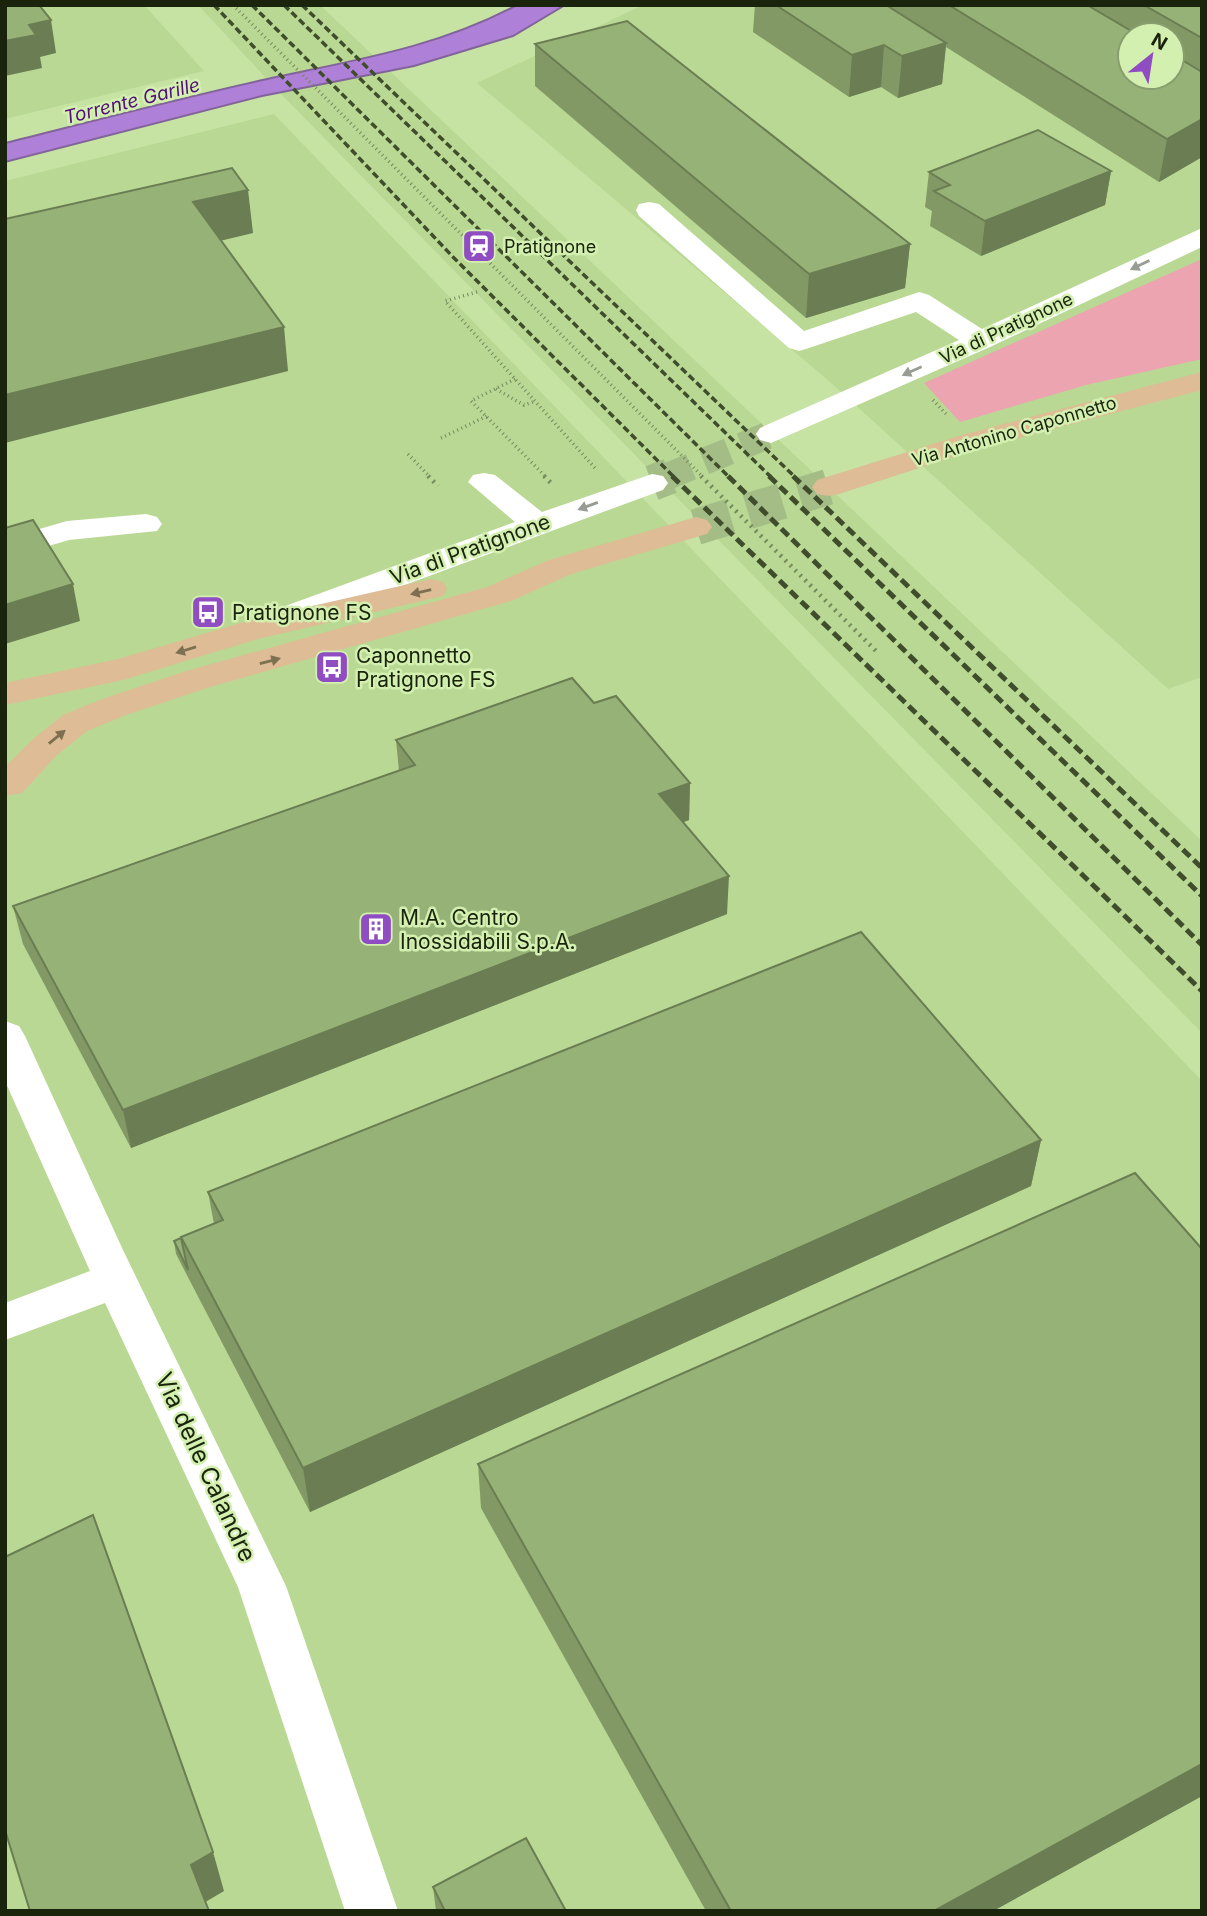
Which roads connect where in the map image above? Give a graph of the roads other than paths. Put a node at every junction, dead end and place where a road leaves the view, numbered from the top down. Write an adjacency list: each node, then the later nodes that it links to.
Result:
1 (649, 210): 3 (street)
2 (1202, 236): 3 (street, Via di Pratignone, one-way to 3)
3 (980, 341): 5 (street, Via di Pratignone, one-way to 5)
4 (1202, 381): 8 (main road, Via Antonino Caponnetto)
5 (771, 434)
6 (484, 482): 10 (street)
7 (652, 483): 10 (street, Via di Pratignone, one-way to 10)
8 (828, 487)
9 (146, 524): 12 (street)
10 (538, 525): 14 (street, Via di Pratignone)
11 (696, 527): 13 (main road)
12 (5, 549)
13 (560, 567): 14 (main road, one-way to 14); 17 (main road, one-way to 13)
14 (251, 630): 15 (main road, Via di Pratignone, one-way to 15)
15 (5, 694)
16 (5, 749): 17 (main road)
17 (7, 790)
18 (5, 1036): 19 (street, Via delle Calandre)
19 (116, 1280): 20 (street); 21 (street, Via delle Calandre)
20 (5, 1322)
21 (372, 1911)

